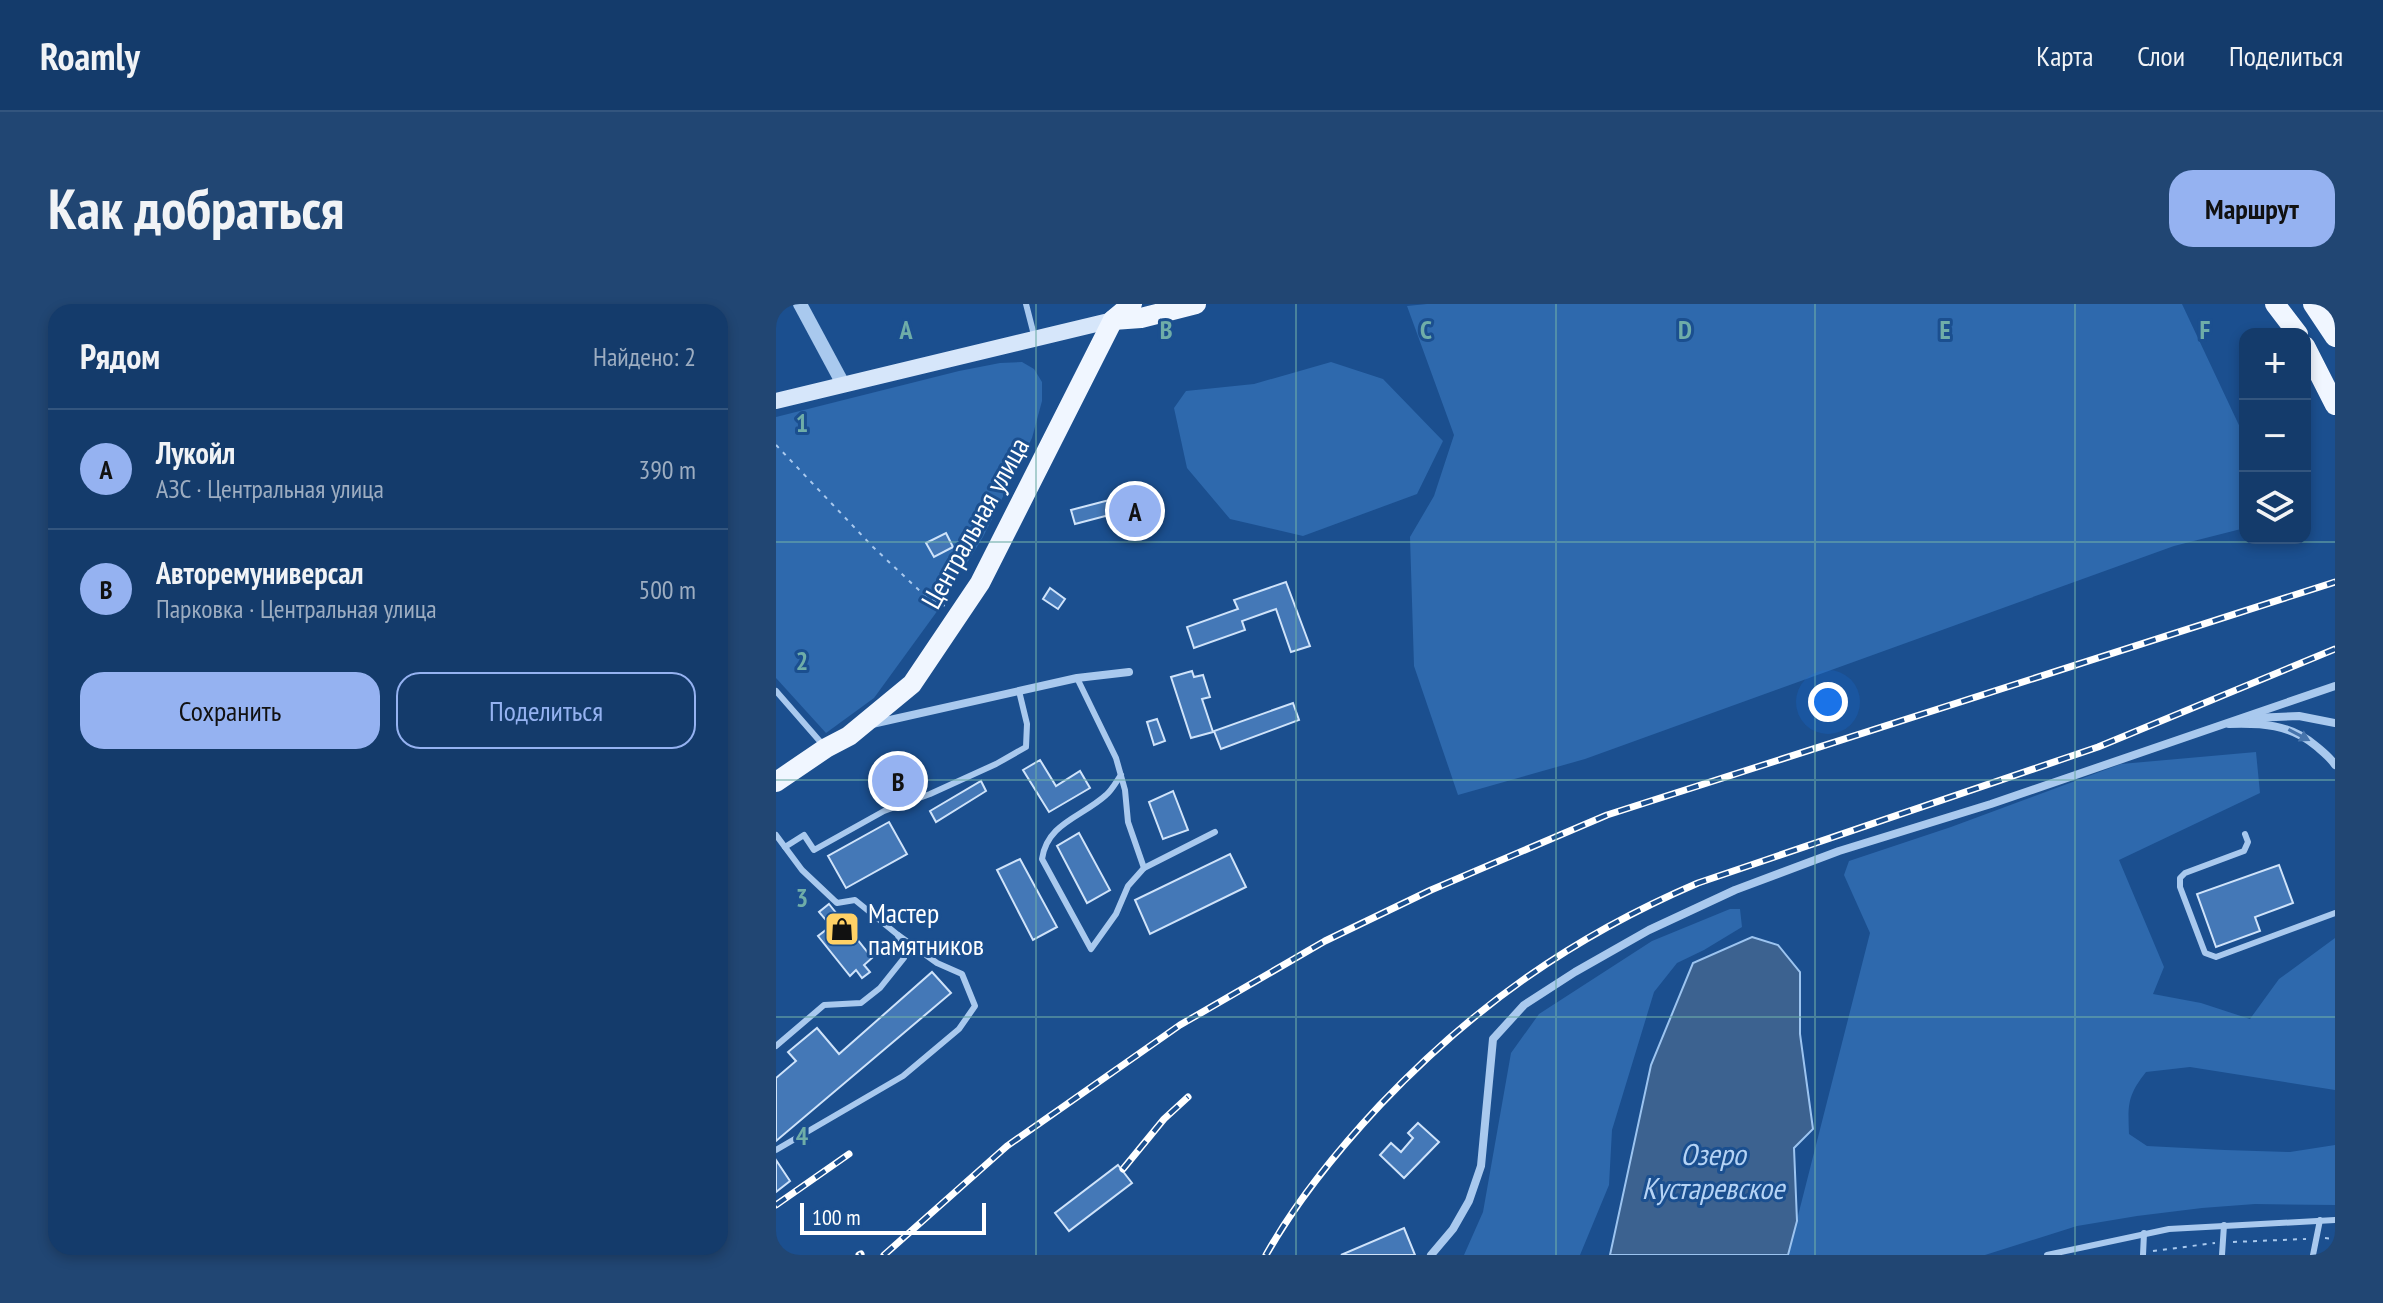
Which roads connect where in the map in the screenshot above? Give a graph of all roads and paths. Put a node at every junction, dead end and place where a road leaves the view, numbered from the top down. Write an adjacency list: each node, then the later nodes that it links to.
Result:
1 (800, 304): 12 (street)
2 (1026, 304): 9 (lane)
3 (1132, 304): 7 (main road)
4 (1196, 304): 7 (main road)
5 (2275, 304): 8 (main road)
6 (2313, 304): 10 (main road)
7 (1113, 320): 9 (main road); 16 (main road, Центральная улица)
8 (2293, 328)
9 (1034, 337): 12 (main road)
10 (2335, 337)
11 (2311, 358): 14 (main road)
12 (843, 384): 13 (main road)
13 (776, 401)
14 (2333, 401)
15 (776, 445): 16 (path)
16 (959, 614): 24 (main road, Центральная улица)
17 (1129, 672): 18 (street)
18 (1077, 678): 21 (street); 27 (lane)
19 (2335, 686): 23 (street)
20 (776, 691): 25 (lane)
21 (1019, 691): 24 (street); 32 (lane)
22 (2335, 723): 23 (street)
23 (2220, 724): 26 (street, one-way to 26); 42 (street)
24 (860, 727): 25 (main road, Центральная улица)
25 (826, 748): 28 (main road, Центральная улица)
26 (2335, 765)
27 (1121, 775): 33 (lane); 33 (lane)
28 (776, 782)
29 (1215, 832): 33 (lane)
30 (2245, 834): 34 (lane)
31 (776, 835): 32 (lane)
32 (785, 847): 35 (lane)
33 (1144, 868)
34 (2335, 913)
35 (898, 935): 36 (lane); 37 (lane)
36 (776, 1046)
37 (776, 1150)
38 (2320, 1220): 39 (lane); 40 (lane); 46 (lane)
39 (2335, 1220)
40 (2224, 1225): 41 (lane); 45 (lane)
41 (2144, 1233): 43 (lane); 44 (lane)
42 (1431, 1255)
43 (2047, 1255)
44 (2143, 1255)
45 (2222, 1255)
46 (2313, 1255)

